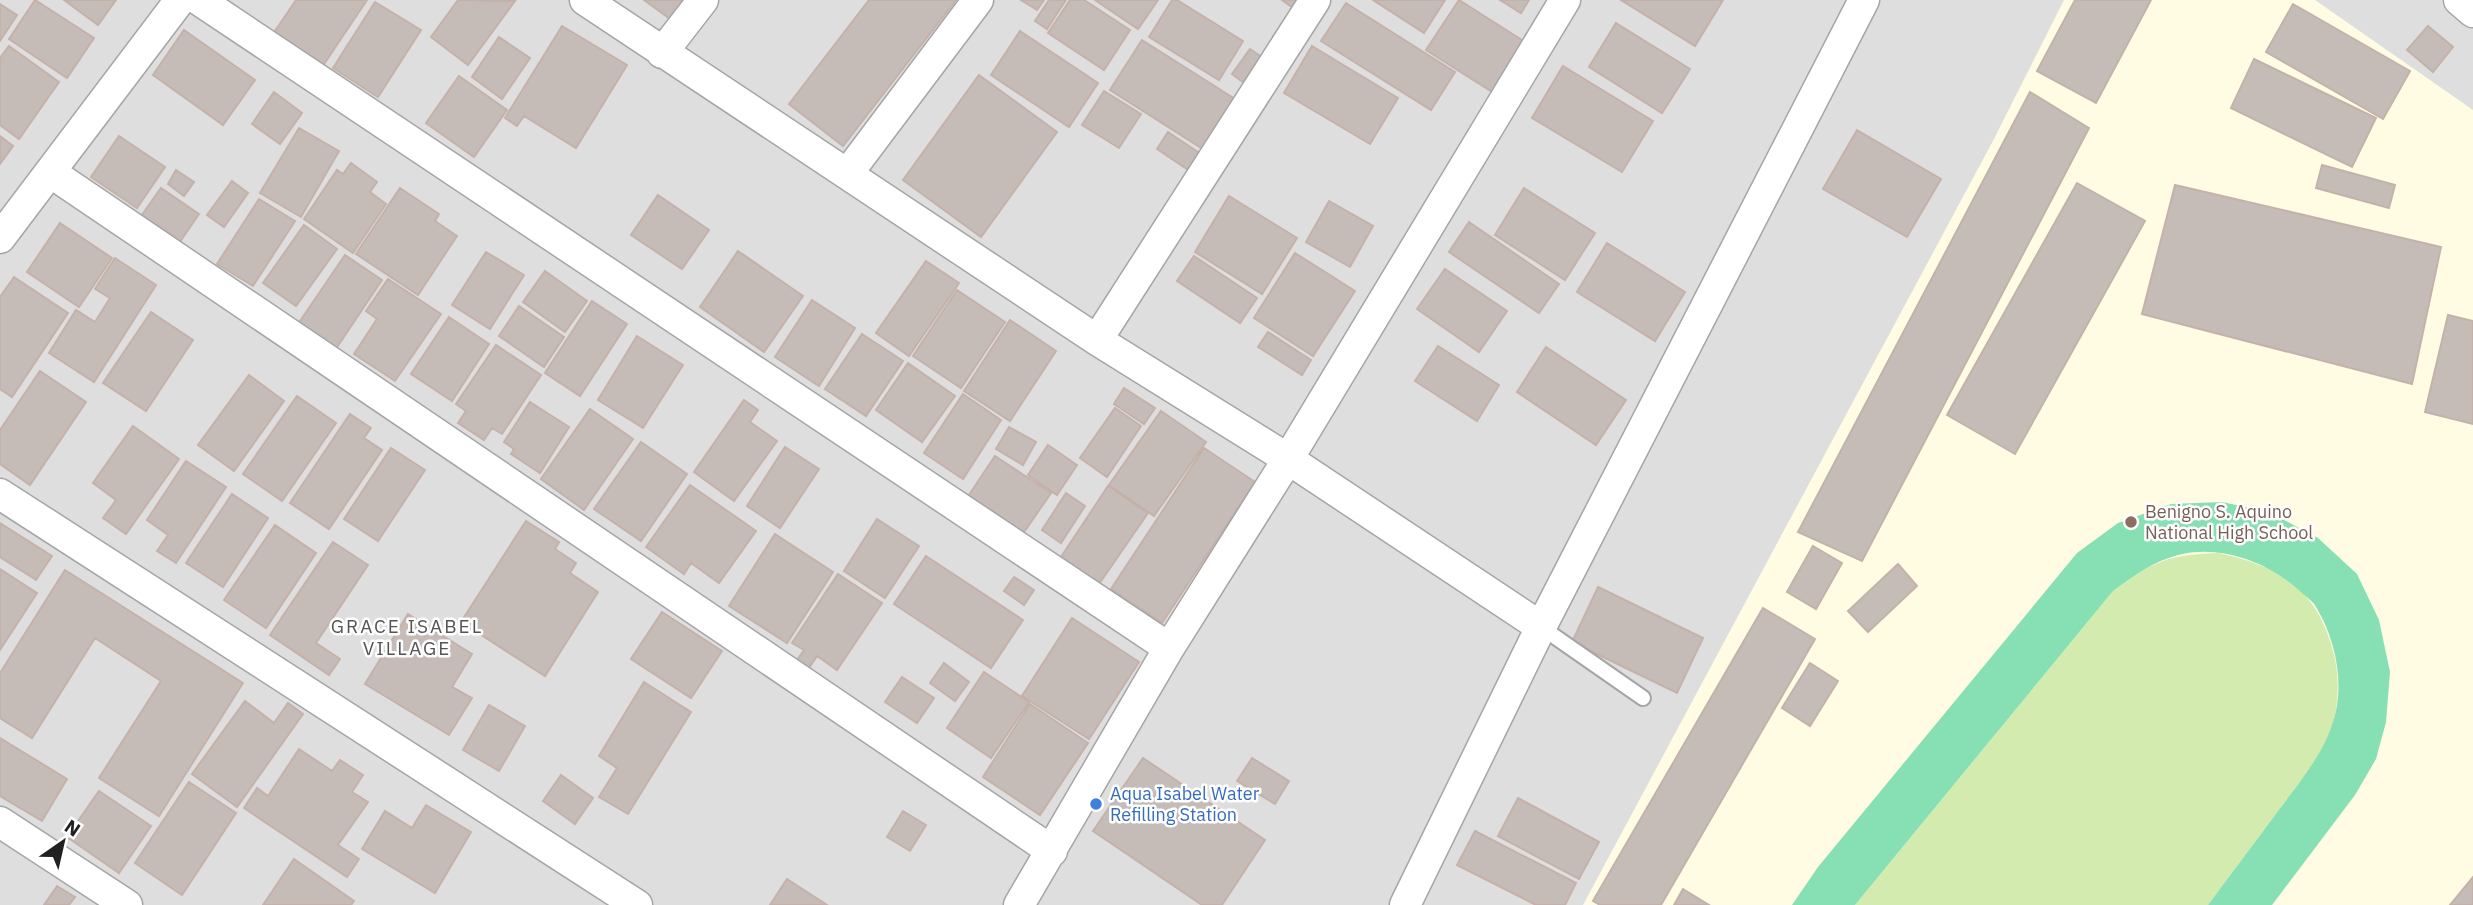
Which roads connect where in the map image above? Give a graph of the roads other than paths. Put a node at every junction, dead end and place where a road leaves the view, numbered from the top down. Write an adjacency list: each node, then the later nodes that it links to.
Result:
1 (180, 0): 12 (street)
2 (199, 0): 19 (street)
3 (585, 0): 11 (street)
4 (703, 0): 11 (street)
5 (978, 0): 13 (street)
6 (1315, 0): 15 (street)
7 (1565, 0): 16 (street)
8 (1864, 0): 18 (street)
9 (2459, 0): 10 (street)
10 (2473, 12)
11 (662, 53): 13 (street)
12 (50, 172): 14 (street); 22 (street)
13 (848, 173): 15 (street)
14 (0, 237)
15 (1097, 340): 16 (street)
16 (1288, 459): 18 (street); 19 (street)
17 (0, 494): 24 (street)
18 (1541, 627): 20 (lane); 26 (street)
19 (1169, 648): 22 (street)
20 (1643, 698)
21 (0, 822): 23 (street)
22 (1052, 851): 25 (street)
23 (127, 905)
24 (637, 905)
25 (1019, 905)
26 (1405, 905)

